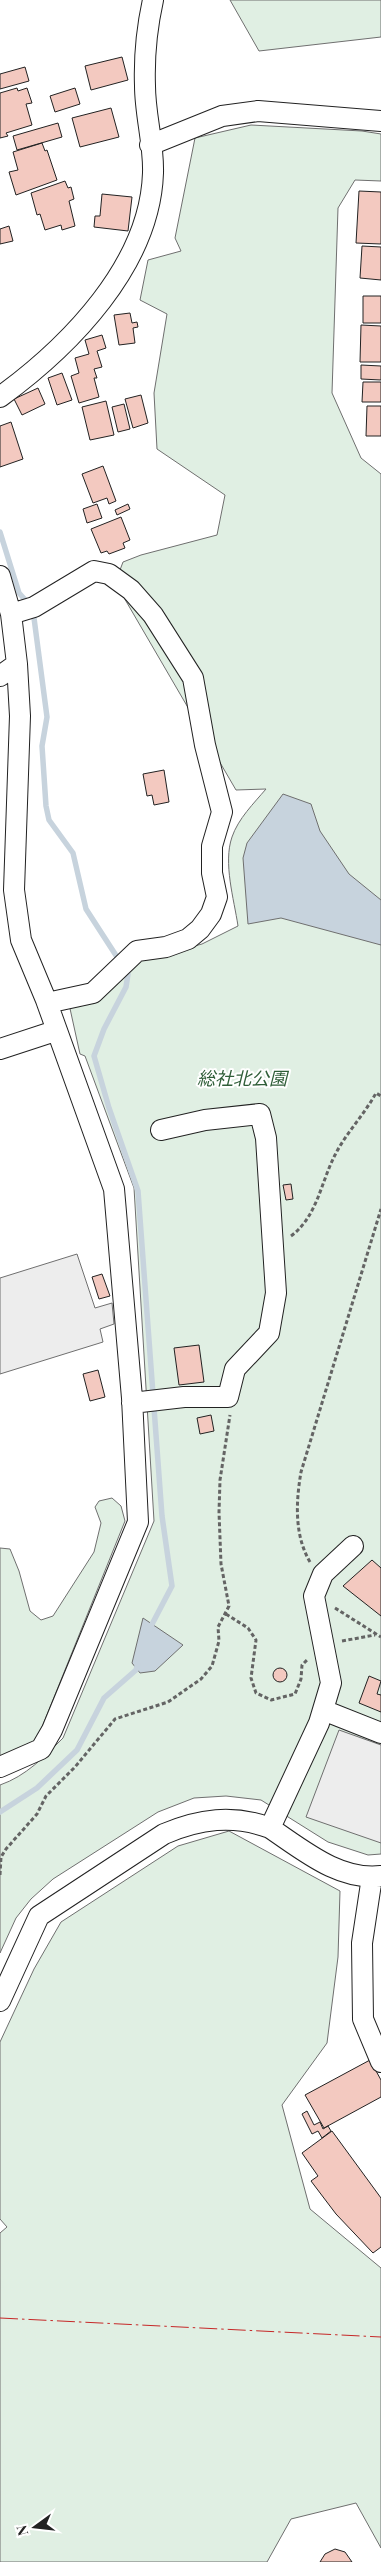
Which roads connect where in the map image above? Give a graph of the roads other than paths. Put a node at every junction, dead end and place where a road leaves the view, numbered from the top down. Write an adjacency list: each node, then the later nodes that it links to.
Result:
1 (153, 0): 3 (street)
2 (381, 120): 3 (street)
3 (150, 145): 4 (street)
4 (0, 397)
5 (0, 576): 6 (street)
6 (24, 610): 7 (street); 9 (street)
7 (17, 664): 8 (street); 9 (street)
8 (0, 676)
9 (47, 1003): 10 (street)
10 (55, 1031): 11 (street); 13 (street)
11 (0, 1048)
12 (161, 1130): 13 (street)
13 (147, 1401): 17 (street)
14 (353, 1546): 15 (street)
15 (323, 1710): 16 (street); 18 (street)
16 (381, 1733)
17 (0, 1767)
18 (270, 1828): 19 (street); 20 (street)
19 (376, 1877): 21 (street)
20 (0, 2001)
21 (381, 2062)

